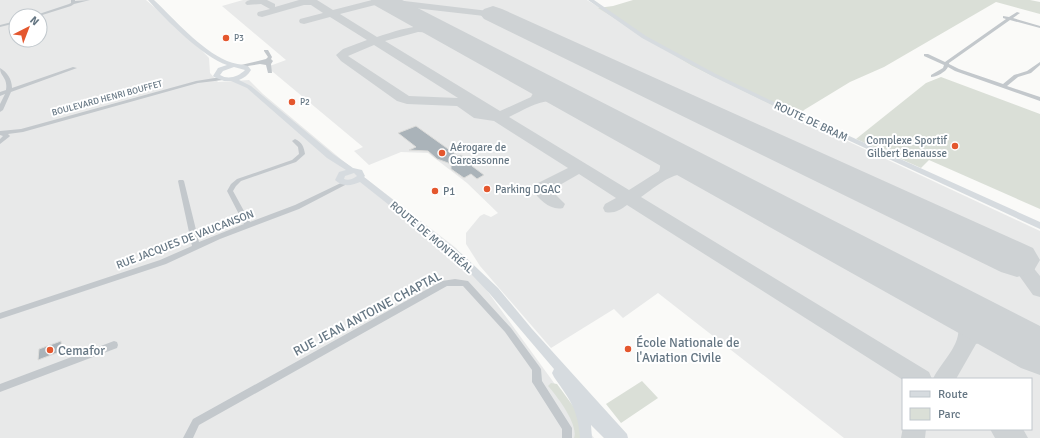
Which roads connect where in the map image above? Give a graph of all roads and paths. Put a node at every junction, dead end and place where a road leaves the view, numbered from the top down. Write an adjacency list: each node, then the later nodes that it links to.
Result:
1 (88, 0): 4 (street)
2 (151, 0): 12 (main road)
3 (591, 0): 41 (main road, ROUTE DE BRAM)
4 (73, 2): 5 (street)
5 (48, 11)
6 (1018, 13): 8 (street)
7 (1004, 17): 8 (street)
8 (1012, 19): 9 (street); 17 (street)
9 (1040, 27)
10 (266, 52): 13 (street)
11 (926, 55): 17 (street)
12 (215, 57): 15 (main road); 21 (main road)
13 (265, 62): 16 (street); 20 (street); 22 (street)
14 (1040, 63): 25 (street)
15 (234, 66): 16 (main road); 21 (main road)
16 (243, 66): 22 (main road)
17 (947, 66): 23 (street); 25 (street)
18 (75, 68): 27 (street)
19 (0, 69): 27 (street)
20 (270, 72)
21 (219, 74): 24 (main road); 31 (street, BOULEVARD HENRI BOUFFET)
22 (245, 74): 24 (main road); 26 (main road)
23 (933, 76)
24 (232, 79): 26 (main road)
25 (1004, 86): 29 (street)
26 (249, 87): 34 (main road)
27 (8, 91): 28 (street); 30 (street)
28 (0, 94)
29 (1040, 99)
30 (0, 110)
31 (3, 135): 33 (street, BOULEVARD HENRI BOUFFET)
32 (295, 141): 40 (street)
33 (0, 142)
34 (330, 156): 35 (main road); 37 (main road)
35 (351, 170): 36 (main road, ROUTE DE MONTRÉAL); 37 (main road)
36 (360, 178): 37 (main road); 39 (main road, ROUTE DE MONTRÉAL)
37 (344, 180): 39 (main road, ROUTE DE MONTRÉAL); 40 (street, RUE JACQUES DE VAUCANSON)
38 (181, 181): 42 (street)
39 (384, 197): 44 (main road, ROUTE DE MONTRÉAL)
40 (248, 226): 42 (street, RUE JACQUES DE VAUCANSON)
41 (1040, 226)
42 (196, 247): 43 (street, RUE JACQUES DE VAUCANSON)
43 (0, 316)
44 (528, 332): 47 (main road, ROUTE DE MONTRÉAL); 52 (main road, ROUTE DE MONTRÉAL)
45 (114, 345): 46 (street)
46 (0, 388)
47 (578, 401): 50 (main road); 51 (main road, ROUTE DE MONTRÉAL)
48 (188, 438): 49 (street, RUE JEAN ANTOINE CHAPTAL)
49 (567, 438)
50 (586, 438)
51 (612, 438)
52 (622, 438)

